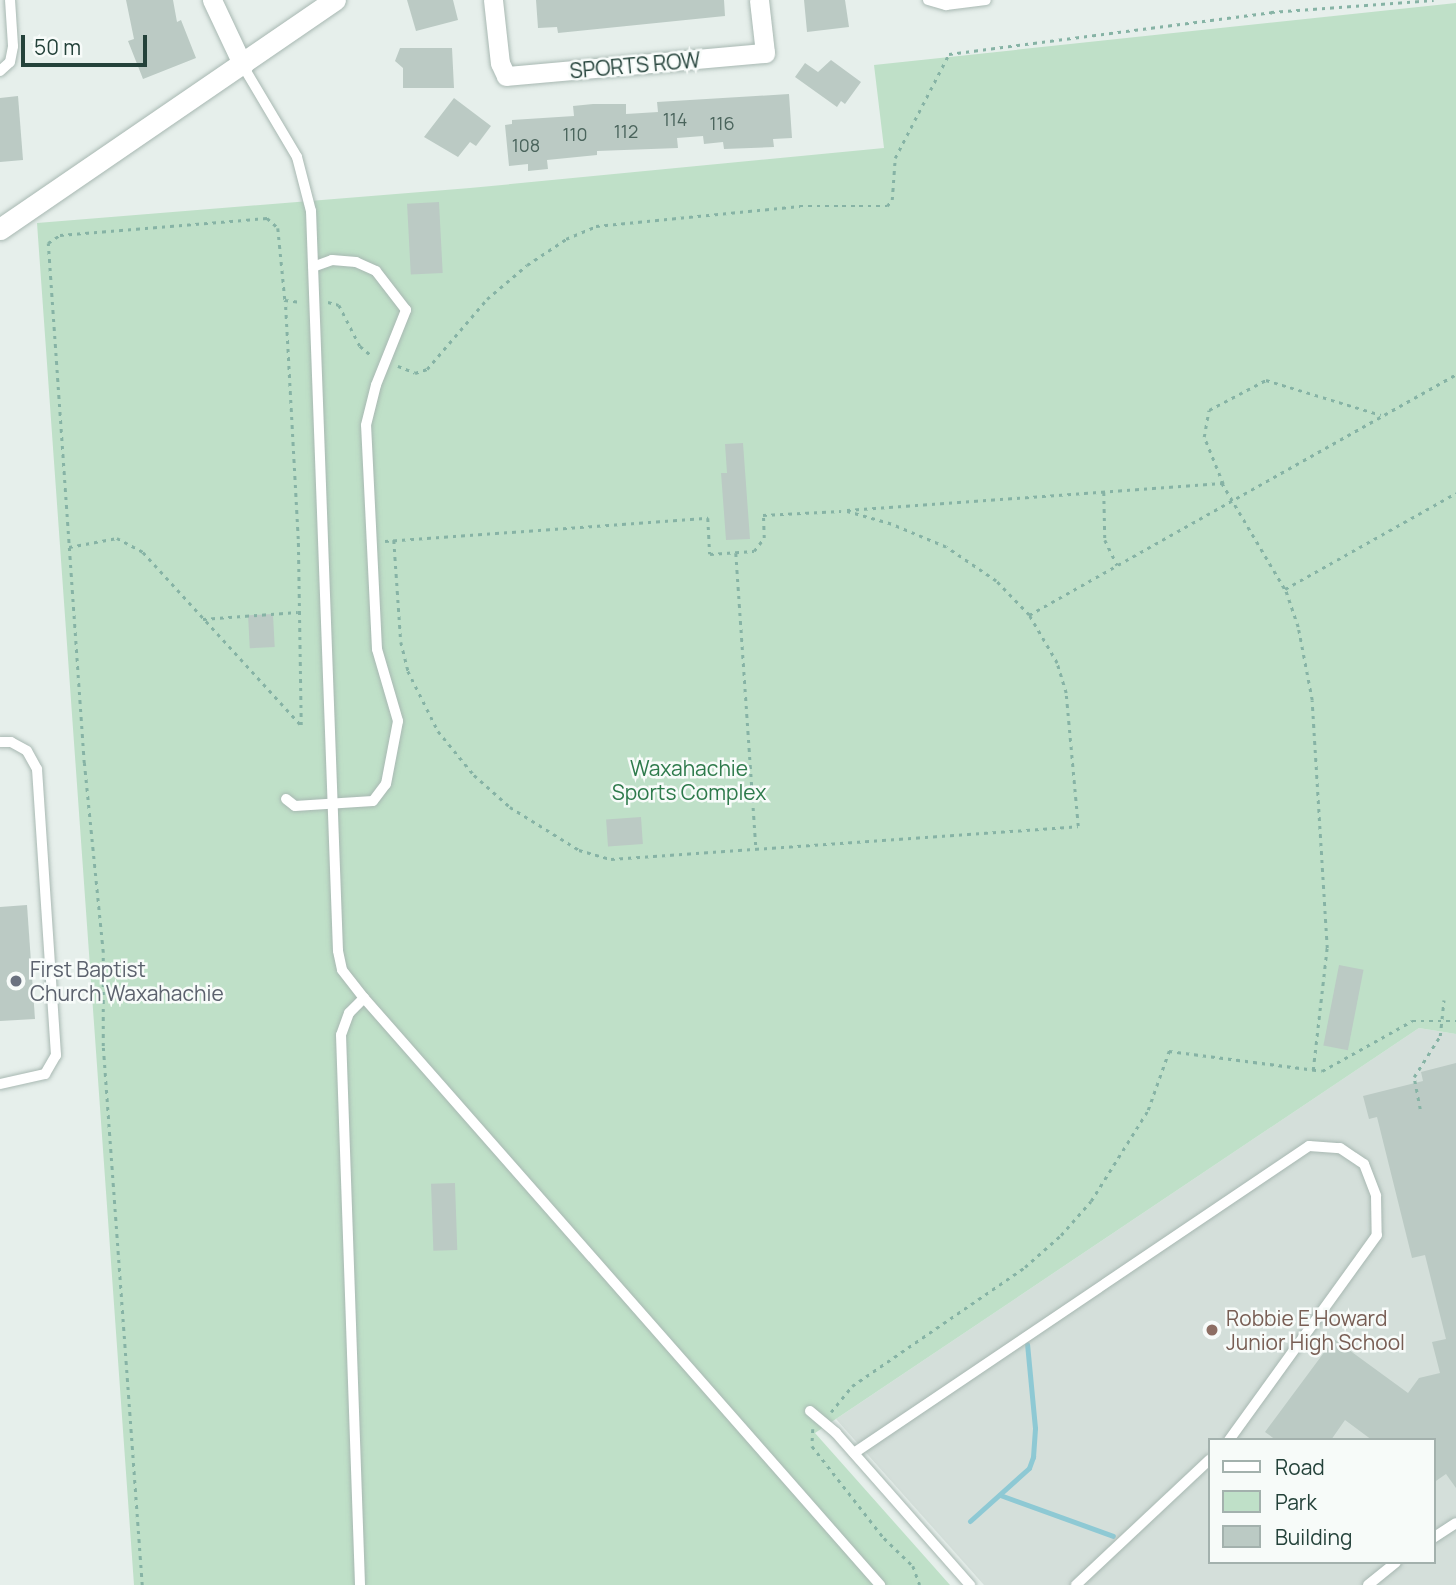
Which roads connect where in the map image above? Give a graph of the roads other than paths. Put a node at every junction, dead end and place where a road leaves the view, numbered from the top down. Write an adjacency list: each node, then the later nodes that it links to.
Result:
1 (10, 0): 9 (lane)
2 (212, 0): 8 (street)
3 (335, 0): 8 (street)
4 (493, 0): 5 (street, SPORTS ROW)
5 (759, 0)
6 (928, 0): 7 (lane)
7 (986, 0)
8 (243, 66): 10 (street); 11 (lane)
9 (0, 71)
10 (0, 229)
11 (313, 267): 14 (lane); 14 (lane)
12 (0, 742): 16 (lane)
13 (286, 799): 14 (lane)
14 (332, 803): 15 (lane)
15 (364, 998): 24 (lane); 25 (lane)
16 (0, 1084)
17 (810, 1411): 19 (lane)
18 (1230, 1438): 19 (lane)
19 (854, 1454): 26 (lane)
20 (1208, 1461): 27 (lane)
21 (1456, 1523): 22 (lane)
22 (1435, 1537)
23 (1394, 1564): 28 (lane)
24 (360, 1585)
25 (880, 1585)
26 (970, 1585)
27 (1076, 1585)
28 (1368, 1585)

